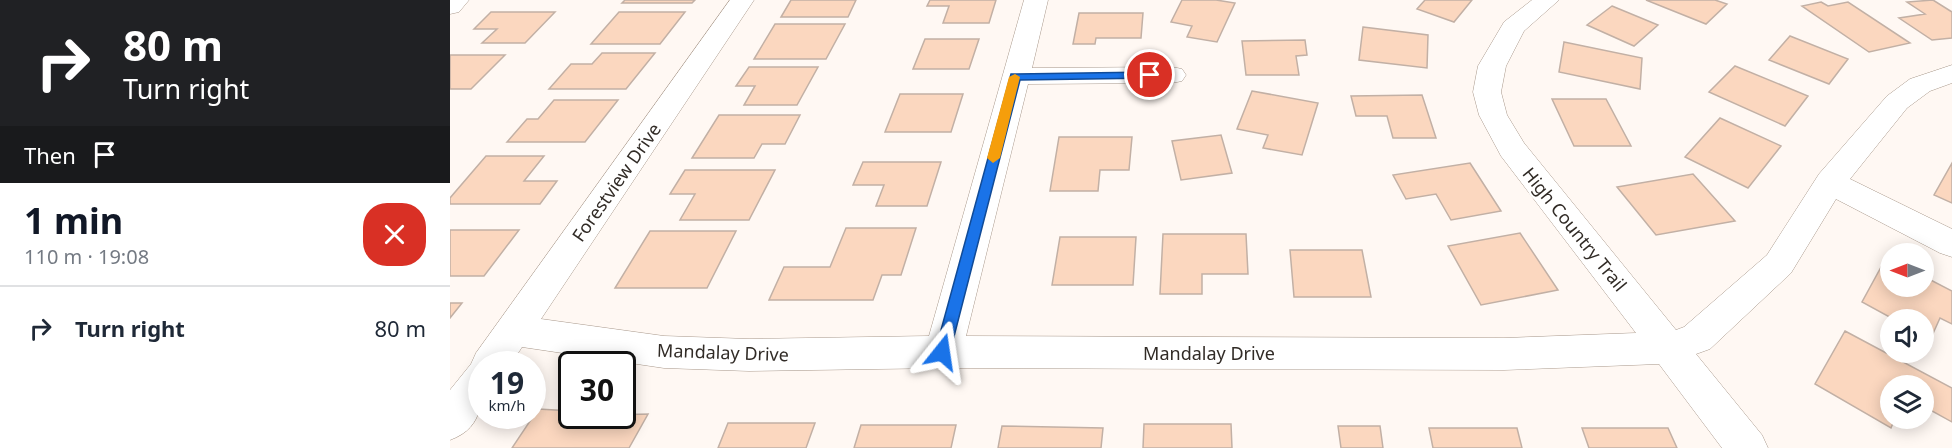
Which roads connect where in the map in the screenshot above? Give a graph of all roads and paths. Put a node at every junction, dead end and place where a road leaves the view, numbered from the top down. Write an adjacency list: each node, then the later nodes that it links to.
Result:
1 (457, 0): 5 (street)
2 (742, 0): 11 (street, Forestview Drive)
3 (1036, 0): 8 (street)
4 (1547, 0): 12 (street, High Country Trail)
5 (450, 7)
6 (1952, 73): 9 (street, Mandalay Drive)
7 (1172, 75): 8 (street)
8 (1015, 76): 14 (street)
9 (1830, 182): 10 (street); 12 (street, Mandalay Drive)
10 (1952, 244)
11 (514, 331): 13 (street, Forestview Drive); 14 (street, Mandalay Drive)
12 (1670, 348): 14 (street, Mandalay Drive); 17 (street, High Country Trail)
13 (499, 351)
14 (942, 352)
15 (468, 397): 16 (street)
16 (450, 422)
17 (1747, 448)

